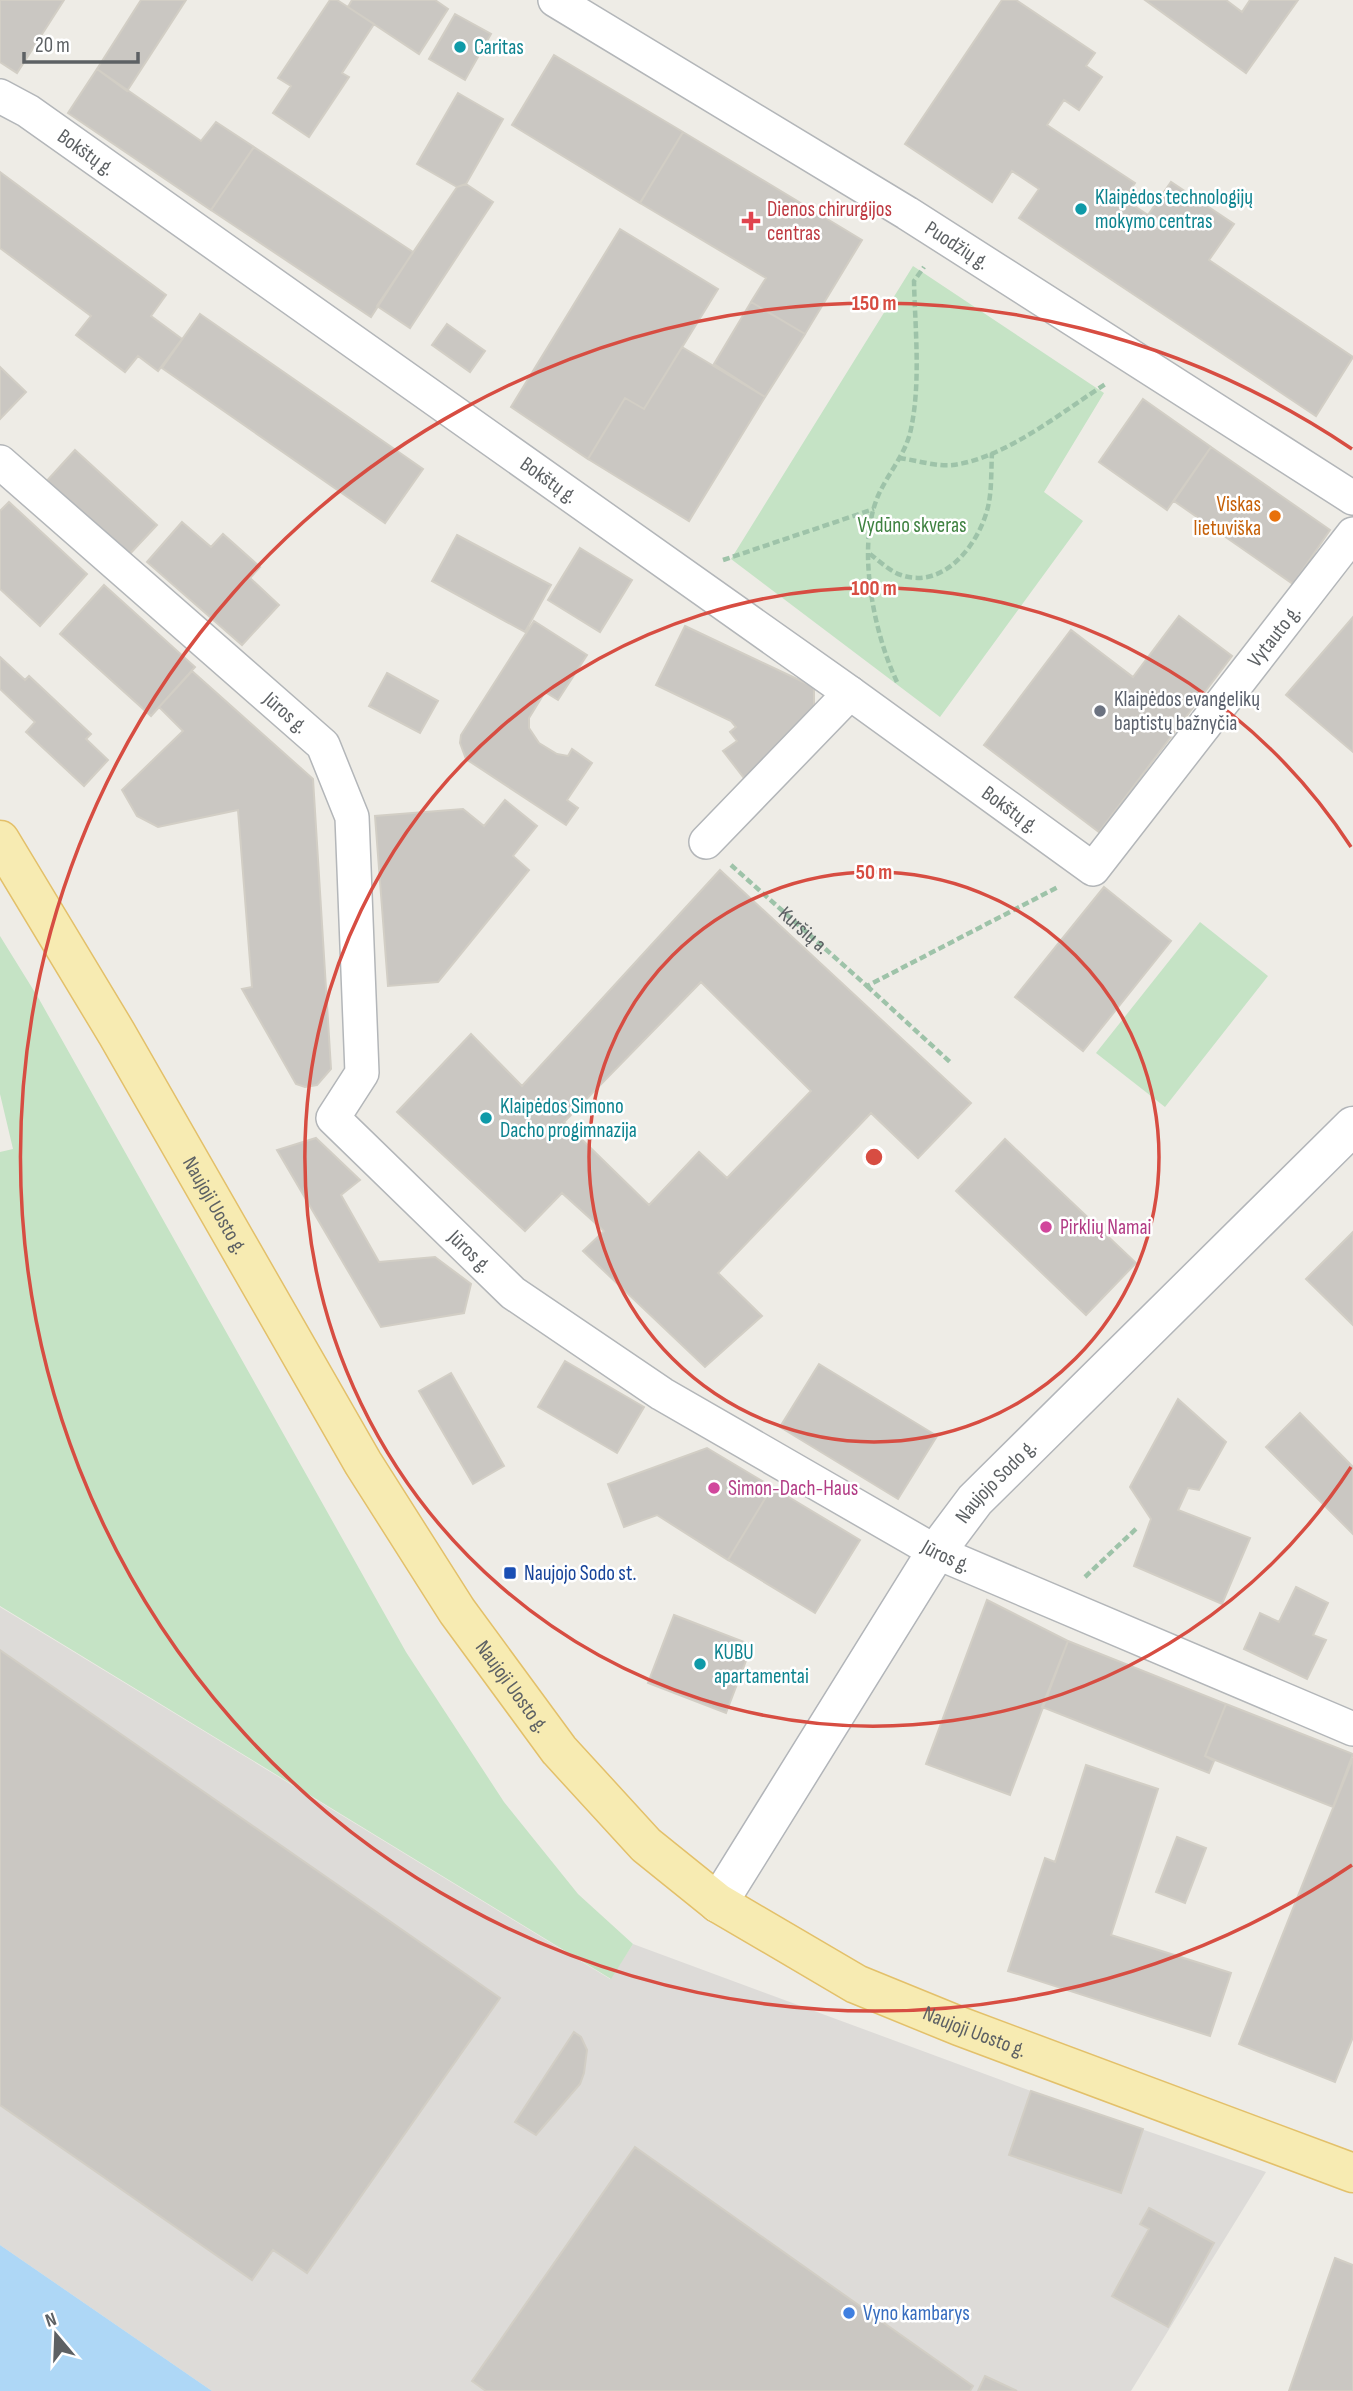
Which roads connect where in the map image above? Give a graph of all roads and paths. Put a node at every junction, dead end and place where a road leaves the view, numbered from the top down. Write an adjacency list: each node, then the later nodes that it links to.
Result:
1 (555, 0): 3 (street, Puodžių g.)
2 (0, 96): 12 (street, Bokštų g.)
3 (944, 237): 4 (street, Puodžių g.); 6 (path)
4 (1141, 363): 5 (path); 8 (street, Puodžių g.)
5 (992, 453): 6 (path); 11 (path)
6 (899, 458): 9 (path)
7 (0, 462): 22 (street, Jūros g.)
8 (1353, 498)
9 (874, 509): 11 (path); 12 (path)
10 (1353, 534): 17 (street, Vytauto g.)
11 (869, 553): 14 (path)
12 (682, 574): 13 (street, Bokštų g.)
13 (850, 693): 14 (street, Bokštų g.); 16 (street)
14 (897, 726): 17 (street, Bokštų g.)
15 (0, 841): 25 (main road, Naujoji Uosto g.)
16 (706, 842): 18 (path, Kuršių a.)
17 (1093, 869): 18 (path)
18 (867, 986): 19 (path, Kuršių a.)
19 (950, 1062)
20 (1353, 1126): 22 (main road, Naujojo Sodo g.)
21 (1138, 1527): 23 (path)
22 (936, 1552): 23 (street, Jūros g.); 25 (main road, Naujojo Sodo g.)
23 (1061, 1605): 24 (street, Jūros g.)
24 (1353, 1730)
25 (718, 1903): 26 (main road, Naujoji Uosto g.)
26 (1353, 2173)

